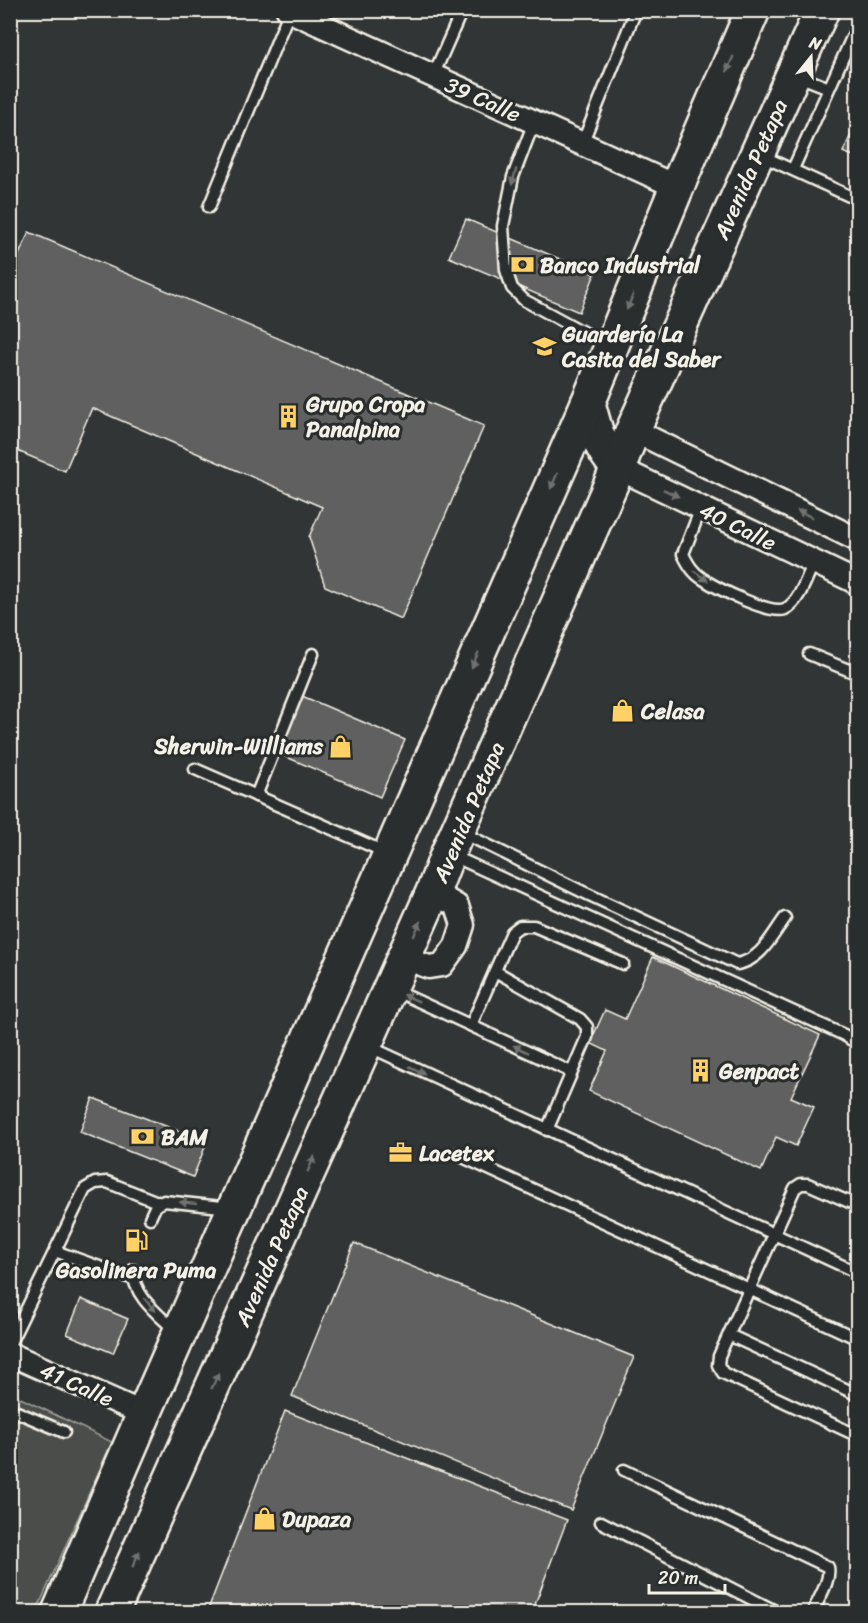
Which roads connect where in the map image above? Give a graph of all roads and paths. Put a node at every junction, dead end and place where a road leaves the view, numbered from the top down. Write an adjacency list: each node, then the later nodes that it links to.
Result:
1 (462, 10): 8 (lane)
2 (636, 10): 11 (lane)
3 (753, 10): 14 (main road, one-way to 14)
4 (822, 10): 7 (main road, Avenida Petapa)
5 (290, 11): 8 (street, 39 Calle); 16 (lane)
6 (858, 24): 9 (lane)
7 (793, 74): 9 (lane); 12 (main road, Avenida Petapa)
8 (433, 76): 10 (street, 39 Calle)
9 (829, 88): 13 (lane)
10 (534, 122): 11 (street, 39 Calle); 17 (lane, one-way to 17)
11 (582, 144): 14 (street, 39 Calle)
12 (757, 154): 13 (lane); 19 (main road, Avenida Petapa)
13 (793, 169): 15 (lane)
14 (677, 187): 17 (main road, one-way to 17)
15 (858, 200)
16 (209, 207)
17 (612, 345): 18 (main road)
18 (588, 403): 20 (main road); 31 (main road, one-way to 31)
19 (633, 430): 20 (main road, Avenida Petapa); 22 (street, 40 Calle, one-way to 19)
20 (618, 468): 21 (street, 40 Calle, one-way to 21); 30 (main road, Avenida Petapa)
21 (701, 508): 23 (street, 40 Calle); 23 (lane, one-way to 23)
22 (858, 540)
23 (814, 562): 24 (street, 40 Calle)
24 (858, 583)
25 (313, 654): 29 (lane)
26 (809, 654): 27 (lane)
27 (858, 674)
28 (195, 768): 29 (lane)
29 (256, 796): 31 (lane)
30 (453, 842): 32 (main road, Avenida Petapa); 33 (lane); 39 (lane)
31 (390, 854): 46 (main road)
32 (433, 892): 34 (main road, Avenida Petapa, one-way to 32); 34 (street)
33 (785, 918)
34 (404, 958): 37 (main road, Avenida Petapa)
35 (623, 964): 36 (lane)
36 (495, 971): 38 (lane); 41 (lane)
37 (390, 988): 38 (lane, one-way to 37); 40 (main road, Avenida Petapa)
38 (471, 1025): 41 (lane, one-way to 38)
39 (858, 1044)
40 (364, 1045): 42 (lane, one-way to 42); 65 (main road, Avenida Petapa, one-way to 40)
41 (571, 1072): 42 (lane)
42 (547, 1130): 48 (lane)
43 (456, 1154): 51 (lane)
44 (160, 1203): 46 (lane, one-way to 44); 47 (lane); 49 (lane)
45 (858, 1206): 48 (lane)
46 (234, 1208): 52 (main road)
47 (150, 1218)
48 (774, 1236): 50 (lane); 51 (lane)
49 (55, 1251): 52 (lane, one-way to 52); 55 (lane)
50 (858, 1273)
51 (750, 1290): 53 (lane); 54 (lane)
52 (179, 1335): 59 (main road)
53 (729, 1335): 57 (lane); 61 (lane)
54 (858, 1339)
55 (10, 1343)
56 (10, 1354): 59 (street, 41 Calle)
57 (858, 1395)
58 (10, 1409): 60 (lane)
59 (144, 1414): 64 (main road)
60 (64, 1432)
61 (858, 1437)
62 (624, 1470): 67 (lane)
63 (600, 1522): 66 (lane)
64 (59, 1612)
65 (112, 1612)
66 (777, 1612)
67 (813, 1612)

